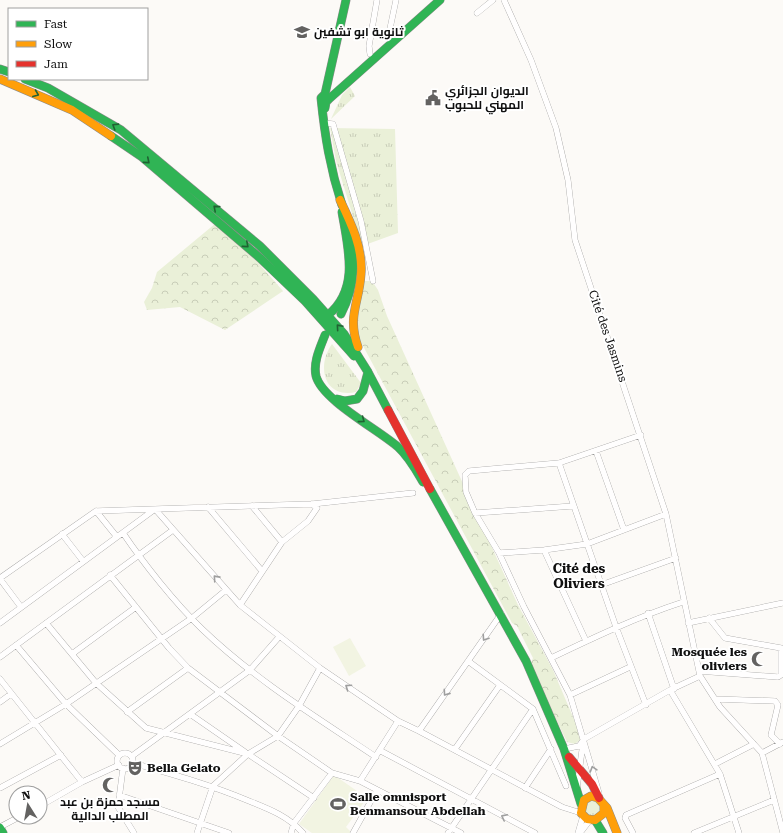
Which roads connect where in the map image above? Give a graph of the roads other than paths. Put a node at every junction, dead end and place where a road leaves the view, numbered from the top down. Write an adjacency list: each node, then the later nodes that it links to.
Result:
1 (346, 0): 13 (main road)
2 (377, 0): 10 (street)
3 (434, 0): 9 (main road)
4 (440, 0): 13 (main road)
5 (493, 0): 8 (street)
6 (504, 0): 22 (street, Cité des Jasmins)
7 (396, 1): 9 (street)
8 (477, 13)
9 (388, 38): 10 (main road)
10 (370, 54): 13 (main road)
11 (0, 79): 20 (main road, one-way to 20)
12 (28, 80): 18 (main road, one-way to 12)
13 (326, 98): 14 (main road)
14 (324, 123): 15 (main road); 16 (street)
15 (340, 200): 17 (main road); 18 (main road); 20 (main road)
16 (373, 281)
17 (341, 314)
18 (328, 315): 20 (main road, one-way to 18)
19 (326, 335): 21 (main road)
20 (368, 372): 21 (main road); 26 (main road)
21 (330, 396): 26 (main road, one-way to 26)
22 (641, 435): 23 (street); 34 (street, Cité des Jasmins)
23 (596, 451): 24 (street); 36 (street)
24 (559, 464): 29 (street); 33 (street)
25 (413, 493): 27 (street)
26 (435, 498): 58 (main road)
27 (312, 504): 28 (street); 40 (street)
28 (252, 506): 30 (street); 40 (street)
29 (573, 506): 33 (street); 41 (street)
30 (208, 507): 31 (street); 47 (street)
31 (155, 509): 32 (street); 35 (street); 37 (street)
32 (96, 511): 38 (street); 39 (street)
33 (475, 513): 43 (street)
34 (666, 514): 36 (street); 45 (street, Cité des Jasmins)
35 (173, 530): 44 (street); 51 (street, one-way to 35)
36 (624, 530): 41 (street)
37 (123, 533): 39 (street); 44 (street)
38 (62, 534): 46 (street); 49 (street)
39 (117, 537): 46 (street)
40 (282, 542): 47 (street)
41 (587, 544): 42 (street); 50 (street)
42 (544, 550): 43 (street); 67 (street)
43 (499, 553): 71 (street)
44 (138, 555): 48 (street); 59 (street)
45 (676, 558): 50 (street); 52 (street, Cité des Jasmins)
46 (83, 561): 56 (street)
47 (262, 571): 54 (street)
48 (110, 575): 55 (street); 62 (street)
49 (0, 578): 56 (street)
50 (601, 585): 64 (street)
51 (226, 590): 54 (street); 59 (street)
52 (684, 602): 57 (street); 63 (street, Cité des Jasmins)
53 (783, 603): 60 (street)
54 (240, 605): 66 (street)
55 (136, 607): 65 (street); 69 (street)
56 (21, 608): 61 (street)
57 (648, 613): 64 (street); 81 (street)
58 (501, 614): 72 (street, one-way to 72); 104 (main road)
59 (192, 618): 65 (street); 76 (street)
60 (709, 618): 63 (street); 77 (street)
61 (0, 623)
62 (46, 623): 68 (street); 69 (street)
63 (688, 623): 77 (street, Cité des Jasmins)
64 (616, 627): 67 (street); 73 (street)
65 (162, 637): 74 (street); 79 (street)
66 (279, 637): 75 (street); 76 (street)
67 (586, 641): 71 (street)
68 (16, 645): 70 (street); 87 (street)
69 (72, 654): 79 (street)
70 (0, 657)
71 (551, 658): 84 (street)
72 (468, 661): 80 (street); 95 (street, one-way to 95)
73 (630, 666): 84 (street); 88 (street)
74 (188, 668): 82 (street); 91 (street)
75 (320, 668): 89 (street); 93 (street, one-way to 75)
76 (250, 670): 82 (street); 89 (street)
77 (699, 674): 81 (street); 85 (street, Cité des Jasmins)
78 (0, 679): 83 (street)
79 (96, 683): 87 (street); 91 (street)
80 (500, 685): 90 (street); 102 (street)
81 (672, 690): 88 (street); 113 (street)
82 (220, 692): 92 (street); 97 (street)
83 (11, 694): 86 (street); 94 (street)
84 (570, 695): 98 (street)
85 (714, 699): 99 (street); 101 (street, Cité des Jasmins)
86 (0, 702)
87 (66, 704): 94 (street); 109 (street)
88 (646, 705): 98 (street)
89 (298, 706): 97 (street); 111 (street)
90 (534, 709): 103 (street); 115 (street)
91 (127, 712): 96 (street)
92 (190, 714): 96 (street); 107 (street)
93 (398, 721): 95 (street); 105 (street)
94 (36, 723): 100 (street); 108 (street)
95 (419, 731): 102 (street)
96 (163, 732): 107 (street); 110 (street)
97 (278, 736): 107 (street); 117 (street)
98 (584, 739): 104 (street); 116 (street); 132 (street, one-way to 98)
99 (782, 743): 106 (street)
100 (0, 744)
101 (754, 744): 106 (street, Cité des Jasmins); 113 (street)
102 (455, 749): 115 (street)
103 (551, 749): 122 (street); 124 (street)
104 (564, 749): 116 (main road); 126 (main road)
105 (381, 751): 111 (street); 129 (street)
106 (762, 753): 130 (street)
107 (248, 754): 121 (street); 128 (street)
108 (61, 755): 120 (street); 123 (street)
109 (120, 755): 110 (street); 114 (street)
110 (132, 756): 112 (street)
111 (376, 757): 119 (street)
112 (132, 763): 114 (street); 121 (street)
113 (715, 764): 118 (street)
114 (121, 766): 120 (street); 127 (street)
115 (492, 770): 124 (street); 129 (street)
116 (581, 772): 126 (street); 132 (main road)
117 (332, 773): 119 (street); 128 (street)
118 (720, 774): 135 (street); 153 (street)
119 (360, 781): 125 (street)
120 (82, 782): 131 (street)
121 (213, 786): 137 (street); 138 (street)
122 (566, 786)
123 (0, 788)
124 (525, 788): 134 (street)
125 (377, 790): 140 (street); 147 (street)
126 (577, 790): 133 (main road)
127 (118, 795): 137 (street); 143 (street)
128 (314, 798): 138 (street)
129 (472, 800): 140 (street); 149 (street, one-way to 129)
130 (774, 800): 135 (street); 136 (street)
131 (48, 801)
132 (601, 801): 133 (main road); 134 (main road); 152 (main road)
133 (581, 804): 134 (main road)
134 (587, 817): 150 (street); 151 (main road)
135 (735, 817): 154 (street); 155 (street)
136 (781, 817): 156 (street)
137 (200, 822): 141 (street); 144 (street)
138 (294, 823): 145 (street); 146 (street)
139 (0, 827): 142 (main road)
140 (450, 831): 148 (street)
141 (225, 832)
142 (3, 833)
143 (134, 833)
144 (197, 833)
145 (291, 833)
146 (303, 833)
147 (353, 833)
148 (461, 833)
149 (535, 833)
150 (579, 833)
151 (603, 833)
152 (616, 833)
153 (633, 833)
154 (694, 833)
155 (739, 833)
156 (782, 833)

